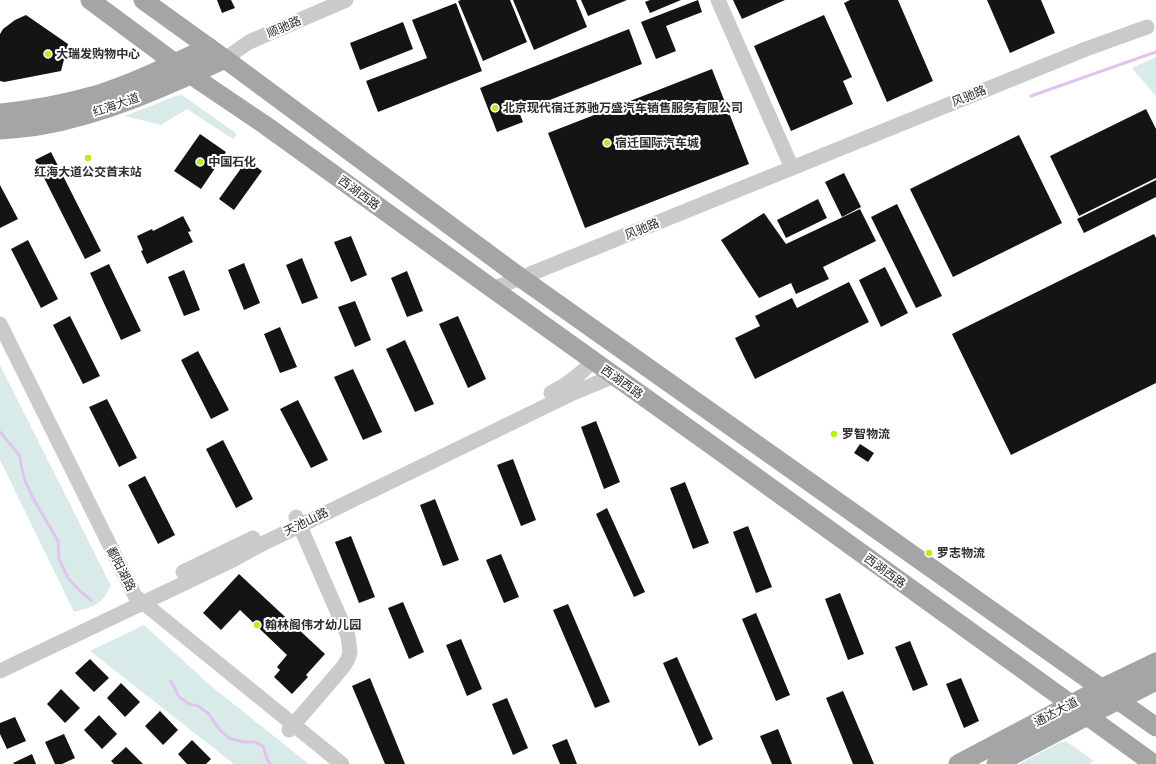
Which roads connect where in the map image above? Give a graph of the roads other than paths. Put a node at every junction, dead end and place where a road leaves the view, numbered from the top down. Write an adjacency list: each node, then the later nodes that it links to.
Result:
1 (90, 0): 8 (main road, 西湖西路)
2 (143, 0): 6 (main road)
3 (346, 0): 7 (street, 顺驰路)
4 (718, 0): 12 (street)
5 (1147, 27): 12 (street, 风驰路)
6 (209, 47): 7 (main road); 8 (main road, 红海大道)
7 (225, 59): 9 (main road, 红海大道); 13 (main road)
8 (176, 63): 9 (main road, 西湖西路); 10 (main road, 红海大道)
9 (191, 75): 11 (main road, 红海大道); 14 (main road, 西湖西路)
10 (0, 113)
11 (0, 130)
12 (792, 168): 13 (street, 风驰路)
13 (521, 278): 14 (street, 风驰路); 25 (main road)
14 (493, 290): 17 (main road, 西湖西路)
15 (0, 324): 20 (street, 鄱阳湖路)
16 (0, 341): 20 (street, 鄱阳湖路)
17 (593, 361): 18 (main road, 西湖西路); 19 (street, 天池山路)
18 (614, 376): 19 (street, 天池山路); 27 (main road, 西湖西路)
19 (298, 522): 20 (street, 天池山路); 30 (street)
20 (135, 601): 21 (street, 天池山路); 23 (street, 天池山路); 30 (street, 鄱阳湖路)
21 (0, 662)
22 (1156, 662): 25 (main road, 通达大道)
23 (0, 671)
24 (1156, 681): 26 (main road, 通达大道)
25 (1102, 688): 26 (main road); 27 (main road, 通达大道)
26 (1118, 700): 28 (main road, 通达大道); 29 (main road)
27 (1070, 705): 28 (main road, 西湖西路); 33 (main road, 通达大道)
28 (1086, 716): 34 (main road, 通达大道); 35 (main road, 西湖西路)
29 (1156, 727)
30 (291, 728): 31 (street, 鄱阳湖路); 32 (street, 鄱阳湖路)
31 (331, 764)
32 (342, 764)
33 (958, 764)
34 (996, 764)
35 (1154, 764)

